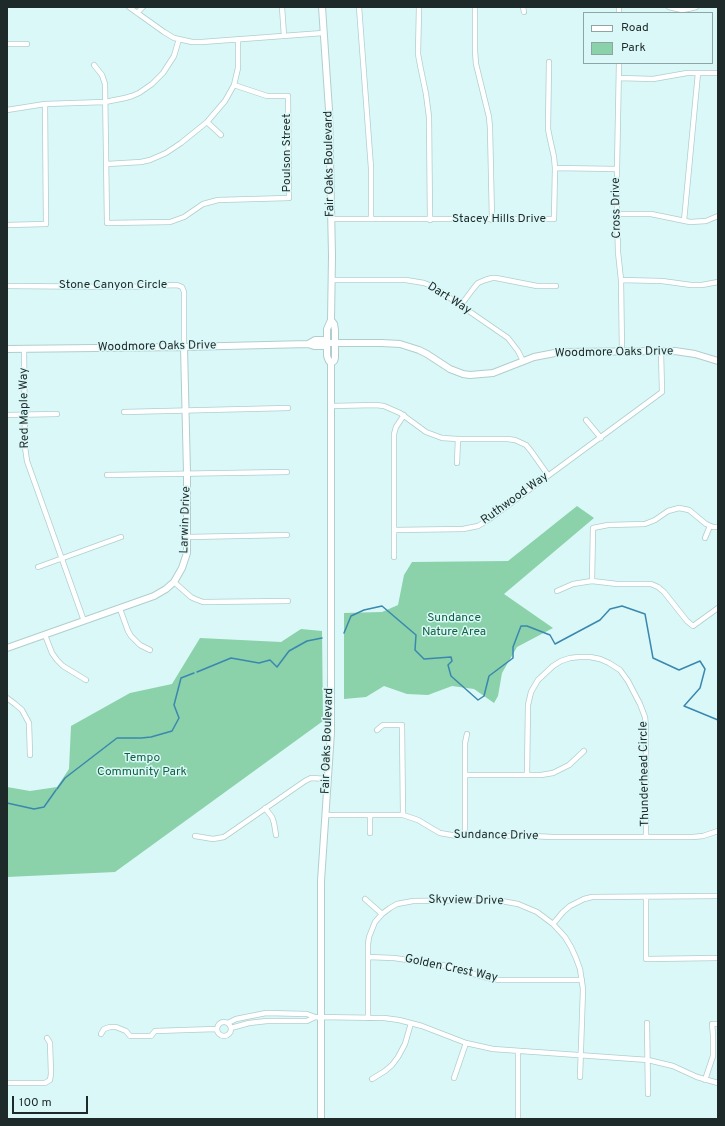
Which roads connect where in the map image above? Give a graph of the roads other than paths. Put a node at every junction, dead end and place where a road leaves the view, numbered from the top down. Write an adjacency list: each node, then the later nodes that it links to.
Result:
1 (129, 7): 10 (street)
2 (142, 7): 10 (street)
3 (282, 7): 12 (street)
4 (322, 7): 11 (main road, Fair Oaks Boulevard)
5 (360, 7): 35 (street)
6 (419, 7): 36 (street)
7 (475, 7): 37 (street)
8 (669, 7): 9 (street)
9 (696, 7)
10 (138, 13): 13 (street)
11 (324, 33): 12 (street); 34 (main road, Fair Oaks Boulevard)
12 (284, 36): 14 (street)
13 (179, 39): 14 (street); 24 (street)
14 (238, 39): 23 (street)
15 (7, 44): 16 (street)
16 (27, 44)
17 (549, 62): 30 (street)
18 (619, 64): 22 (street, Cross Drive)
19 (94, 65): 24 (street, Poulson Street)
20 (698, 73): 21 (street); 22 (street); 38 (street)
21 (718, 73)
22 (619, 78): 31 (street, Cross Drive)
23 (234, 85): 27 (street); 29 (street, Poulson Street)
24 (105, 102): 25 (street); 29 (street, Poulson Street)
25 (45, 104): 26 (street); 39 (street)
26 (7, 110)
27 (207, 122): 28 (street); 29 (street)
28 (221, 135)
29 (107, 164)
30 (555, 168): 31 (street); 37 (street, Stacey Hills Drive)
31 (617, 169): 32 (street, Cross Drive)
32 (617, 214): 38 (street); 41 (street, Cross Drive)
33 (718, 216): 38 (street)
34 (331, 219): 35 (street, Stacey Hills Drive); 40 (main road, Fair Oaks Boulevard)
35 (371, 219): 36 (street, Stacey Hills Drive)
36 (430, 220): 37 (street, Stacey Hills Drive)
37 (492, 220)
38 (684, 221)
39 (7, 225)
40 (332, 280): 45 (street, Dart Way); 46 (main road, Fair Oaks Boulevard)
41 (621, 280): 42 (street); 53 (street, Cross Drive)
42 (718, 282)
43 (7, 286): 49 (street, Stone Canyon Circle)
44 (556, 286): 45 (street)
45 (461, 305): 54 (street, Dart Way)
46 (331, 320): 47 (main road, Fair Oaks Boulevard); 48 (main road, Fair Oaks Boulevard)
47 (327, 343): 48 (main road, Woodmore Oaks Drive); 49 (main road, Woodmore Oaks Drive); 56 (main road, Fair Oaks Boulevard)
48 (335, 344): 54 (main road, Woodmore Oaks Drive); 56 (main road, Fair Oaks Boulevard)
49 (184, 347): 51 (main road, Woodmore Oaks Drive); 59 (main road, Larwin Drive)
50 (7, 348): 51 (main road, Woodmore Oaks Drive)
51 (24, 348): 61 (street, Red Maple Way)
52 (662, 351): 53 (main road, Woodmore Oaks Drive); 55 (main road, Woodmore Oaks Drive); 66 (street, Ruthwood Way)
53 (622, 352): 54 (main road, Woodmore Oaks Drive)
54 (523, 361)
55 (718, 361)
56 (331, 363): 57 (main road, Fair Oaks Boulevard)
57 (331, 406): 64 (street); 101 (main road, Fair Oaks Boulevard)
58 (288, 408): 59 (street)
59 (186, 410): 60 (street); 70 (main road, Larwin Drive)
60 (124, 412)
61 (25, 414): 62 (street); 63 (street); 81 (street, Red Maple Way)
62 (57, 414)
63 (7, 415)
64 (404, 415): 67 (street); 75 (street)
65 (586, 420): 66 (street)
66 (601, 438): 72 (street, Ruthwood Way)
67 (458, 439): 68 (street); 72 (street)
68 (457, 463)
69 (288, 472): 70 (street)
70 (187, 473): 71 (street); 78 (main road, Larwin Drive)
71 (107, 475)
72 (548, 475): 75 (street, Ruthwood Way)
73 (710, 526): 74 (street); 79 (street); 83 (street)
74 (718, 527)
75 (394, 530): 80 (street)
76 (287, 535): 78 (street)
77 (121, 537): 81 (street)
78 (188, 537): 84 (main road, Larwin Drive)
79 (705, 538)
80 (394, 557)
81 (62, 558): 82 (street); 89 (street, Red Maple Way)
82 (38, 567)
83 (592, 580): 85 (street); 87 (street)
84 (174, 582): 86 (street); 88 (main road, Larwin Drive)
85 (557, 591)
86 (288, 601)
87 (718, 608)
88 (120, 609): 89 (main road, Larwin Drive); 92 (street)
89 (84, 621): 90 (main road, Larwin Drive)
90 (45, 635): 91 (main road, Larwin Drive); 93 (street)
91 (7, 648)
92 (150, 650)
93 (86, 680)
94 (7, 698): 98 (street)
95 (377, 730): 105 (street)
96 (467, 734): 99 (street)
97 (584, 751): 100 (street)
98 (30, 755)
99 (465, 775): 100 (street); 110 (street)
100 (527, 775): 111 (street, Thunderhead Circle)
101 (328, 779): 102 (street); 103 (main road, Fair Oaks Boulevard)
102 (265, 808): 108 (street); 109 (street)
103 (325, 814): 104 (street, Sundance Drive); 122 (main road, Fair Oaks Boulevard)
104 (370, 815): 105 (street, Sundance Drive); 107 (street)
105 (403, 815): 110 (street, Sundance Drive)
106 (718, 831): 111 (street, Sundance Drive)
107 (370, 833)
108 (276, 835)
109 (195, 836)
110 (465, 836): 111 (street, Sundance Drive)
111 (646, 837)
112 (718, 896): 113 (street)
113 (646, 897): 116 (street); 118 (street)
114 (366, 899): 115 (street)
115 (382, 914): 116 (street, Skyview Drive); 117 (street, Skyview Drive)
116 (553, 924): 119 (street, Skyview Drive)
117 (368, 957): 119 (street, Golden Crest Way); 123 (street, Skyview Drive)
118 (718, 958)
119 (582, 980): 136 (street, Skyview Drive)
120 (266, 1013): 121 (street); 124 (street); 126 (street)
121 (298, 1014): 122 (street); 125 (street)
122 (318, 1017): 123 (street); 125 (street); 146 (main road, Fair Oaks Boulevard)
123 (368, 1018): 127 (street)
124 (267, 1021): 125 (street); 130 (street)
125 (297, 1021)
126 (228, 1023): 130 (street); 131 (street)
127 (411, 1023): 134 (street); 140 (street)
128 (647, 1023): 137 (street)
129 (718, 1024): 141 (street)
130 (231, 1028): 131 (street)
131 (216, 1029): 132 (street)
132 (101, 1034)
133 (47, 1038): 142 (street)
134 (466, 1043): 135 (street); 139 (street)
135 (518, 1051): 136 (street); 145 (street)
136 (581, 1055): 137 (street); 138 (street, Skyview Drive)
137 (648, 1060): 141 (street); 144 (street)
138 (580, 1077)
139 (454, 1078)
140 (372, 1079)
141 (705, 1080): 143 (street)
142 (7, 1083)
143 (718, 1083)
144 (648, 1094)
145 (518, 1117)
146 (321, 1119)

